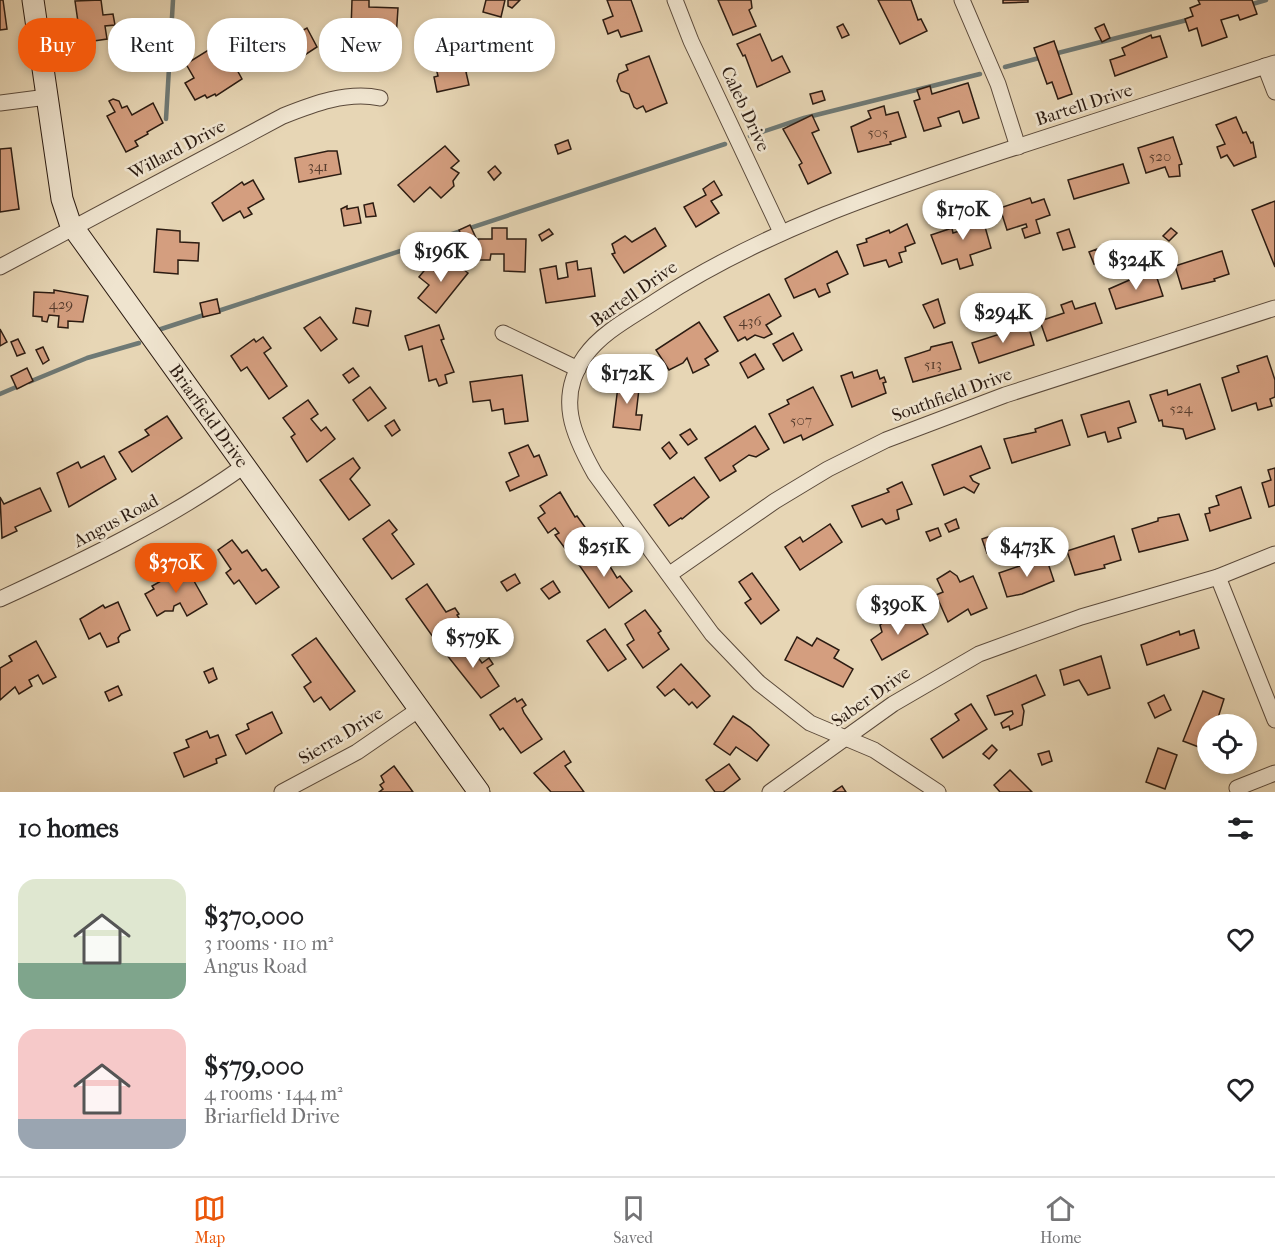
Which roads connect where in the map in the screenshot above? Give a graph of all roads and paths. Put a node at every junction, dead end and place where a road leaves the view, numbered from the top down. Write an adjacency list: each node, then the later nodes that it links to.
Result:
1 (33, 0): 6 (street, Briarfield Drive)
2 (675, 0): 11 (street, Caleb Drive)
3 (962, 0): 9 (street)
4 (1270, 65): 5 (street); 9 (street, Bartell Drive)
5 (1275, 92)
6 (47, 97): 8 (street); 10 (street, Briarfield Drive)
7 (380, 98): 10 (street, Willard Drive)
8 (0, 103)
9 (1018, 147): 11 (street, Bartell Drive)
10 (74, 227): 12 (street, Willard Drive); 16 (street, Briarfield Drive)
11 (781, 232): 15 (street, Bartell Drive)
12 (0, 267)
13 (1275, 308): 18 (street, Southfield Drive)
14 (503, 333): 15 (street)
15 (578, 369): 18 (street, Bartell Drive)
16 (244, 466): 20 (street, Angus Road); 21 (street, Briarfield Drive)
17 (1275, 554): 19 (street, Saber Drive)
18 (669, 574): 23 (street, Bartell Drive)
19 (1218, 577): 22 (street); 23 (street, Saber Drive)
20 (0, 599)
21 (418, 710): 26 (street, Sierra Drive); 27 (street, Briarfield Drive)
22 (1275, 720)
23 (845, 739): 28 (street, Saber Drive); 29 (street, Bartell Drive)
24 (1275, 773): 25 (street)
25 (1237, 788)
26 (282, 792)
27 (479, 792)
28 (770, 792)
29 (938, 792)

